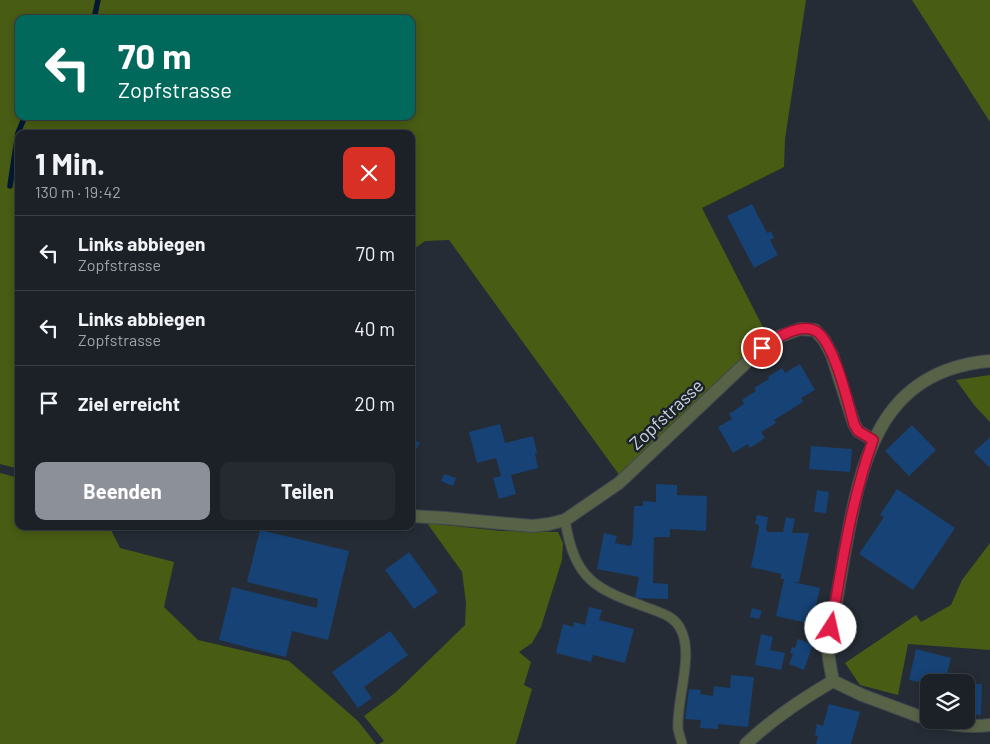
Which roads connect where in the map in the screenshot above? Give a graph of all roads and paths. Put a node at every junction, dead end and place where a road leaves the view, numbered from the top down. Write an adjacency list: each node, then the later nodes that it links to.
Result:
1 (990, 361): 2 (street)
2 (873, 440): 4 (street, Zopfstrasse); 5 (street)
3 (415, 516): 4 (street, Zopfstrasse)
4 (565, 520): 9 (lane)
5 (833, 681): 6 (street); 10 (street)
6 (920, 717)
7 (990, 725): 8 (street)
8 (975, 726)
9 (682, 744)
10 (746, 744)

